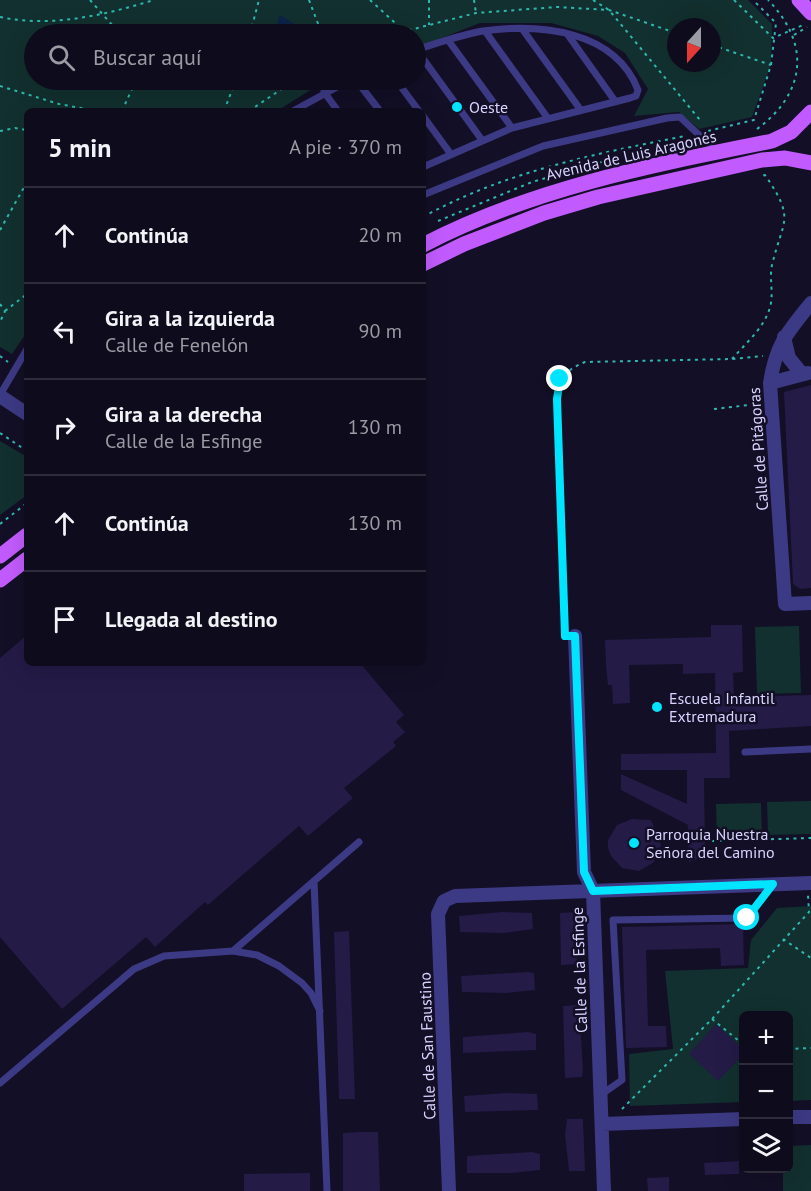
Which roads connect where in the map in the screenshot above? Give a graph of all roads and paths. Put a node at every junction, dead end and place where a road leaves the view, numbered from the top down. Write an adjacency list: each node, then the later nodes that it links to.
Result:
1 (90, 0): 14 (path)
2 (154, 0): 14 (path)
3 (259, 0): 18 (path)
4 (309, 0): 19 (path)
5 (370, 0): 20 (path)
6 (429, 0): 21 (path)
7 (474, 0): 13 (path)
8 (593, 0): 12 (path)
9 (734, 0): 26 (path)
10 (768, 0): 26 (path)
11 (800, 0): 16 (main road)
12 (609, 10): 13 (path); 24 (path); 57 (path)
13 (476, 13): 21 (path)
14 (100, 14): 15 (path); 17 (path)
15 (0, 17)
16 (808, 21): 26 (path)
17 (110, 24)
18 (253, 24)
19 (318, 24)
20 (396, 24)
21 (429, 25): 22 (path)
22 (426, 26)
23 (523, 30): 25 (lane); 27 (lane); 50 (lane)
24 (667, 30)
25 (485, 31): 28 (lane); 52 (lane)
26 (793, 33): 56 (path)
27 (568, 35): 41 (lane); 41 (lane)
28 (448, 40): 29 (lane); 54 (lane)
29 (426, 46)
30 (721, 48): 32 (path)
31 (426, 63): 59 (lane)
32 (771, 65)
33 (0, 86): 42 (path)
34 (131, 90): 43 (path)
35 (232, 90): 44 (path)
36 (280, 90): 45 (path)
37 (328, 90): 40 (lane)
38 (364, 90): 48 (lane)
39 (403, 90): 49 (lane)
40 (324, 92): 46 (lane); 47 (lane)
41 (615, 101): 50 (lane)
42 (81, 108)
43 (123, 108)
44 (225, 108)
45 (253, 108)
46 (298, 108)
47 (336, 108)
48 (378, 108)
49 (417, 108)
50 (580, 110): 52 (lane)
51 (811, 112): 60 (main road, Avenida de Luis Aragonés)
52 (547, 117): 54 (lane)
53 (426, 120): 61 (lane)
54 (512, 128): 59 (lane)
55 (24, 130): 58 (path)
56 (756, 130)
57 (709, 131)
58 (0, 132)
59 (482, 140): 61 (lane)
60 (717, 152): 66 (lane); 68 (main road, Avenida de Luis Aragonés)
61 (450, 153): 63 (lane)
62 (811, 163): 69 (main road, Avenida de Luis Aragonés)
63 (426, 165)
64 (765, 175): 78 (path)
65 (24, 187): 67 (path)
66 (426, 194)
67 (0, 230)
68 (426, 243)
69 (426, 263)
70 (24, 296): 73 (path)
71 (811, 303): 75 (street, Calle de Pitágoras)
72 (0, 304): 73 (path)
73 (5, 311): 74 (path)
74 (0, 322)
75 (784, 337): 77 (street, Calle de Pitágoras); 79 (street)
76 (24, 354): 81 (lane)
77 (775, 354): 78 (path); 80 (street, Calle de Pitágoras)
78 (732, 359): 92 (path)
79 (807, 374): 80 (street)
80 (770, 383): 91 (street, Calle de Pitágoras)
81 (0, 395): 82 (street)
82 (24, 412)
83 (0, 433): 84 (path)
84 (24, 448)
85 (24, 505): 86 (path)
86 (0, 524)
87 (24, 537): 88 (main road)
88 (0, 556)
89 (24, 561): 90 (main road)
90 (0, 580)
91 (811, 603)
92 (575, 636): 101 (street, Calle de la Esfinge)
93 (811, 749): 94 (lane)
94 (745, 752)
95 (811, 838): 96 (path)
96 (711, 841)
97 (358, 842): 98 (lane)
98 (314, 881): 103 (lane); 105 (lane)
99 (773, 884): 100 (street); 101 (street); 111 (lane)
100 (810, 889): 102 (path)
101 (593, 891): 111 (street, Calle de la Esfinge); 118 (street, Calle de San Faustino)
102 (783, 939): 104 (path); 106 (path)
103 (233, 951): 105 (lane); 110 (lane)
104 (811, 958)
105 (320, 1011): 117 (lane)
106 (712, 1019): 107 (path); 112 (path)
107 (739, 1042)
108 (811, 1048): 109 (path)
109 (793, 1049)
110 (0, 1083)
111 (600, 1096): 116 (street, Calle de la Esfinge)
112 (619, 1113)
113 (811, 1117): 114 (street)
114 (793, 1118)
115 (739, 1119): 116 (street)
116 (602, 1124): 119 (street, Calle de la Esfinge)
117 (327, 1191)
118 (449, 1191)
119 (604, 1191)

